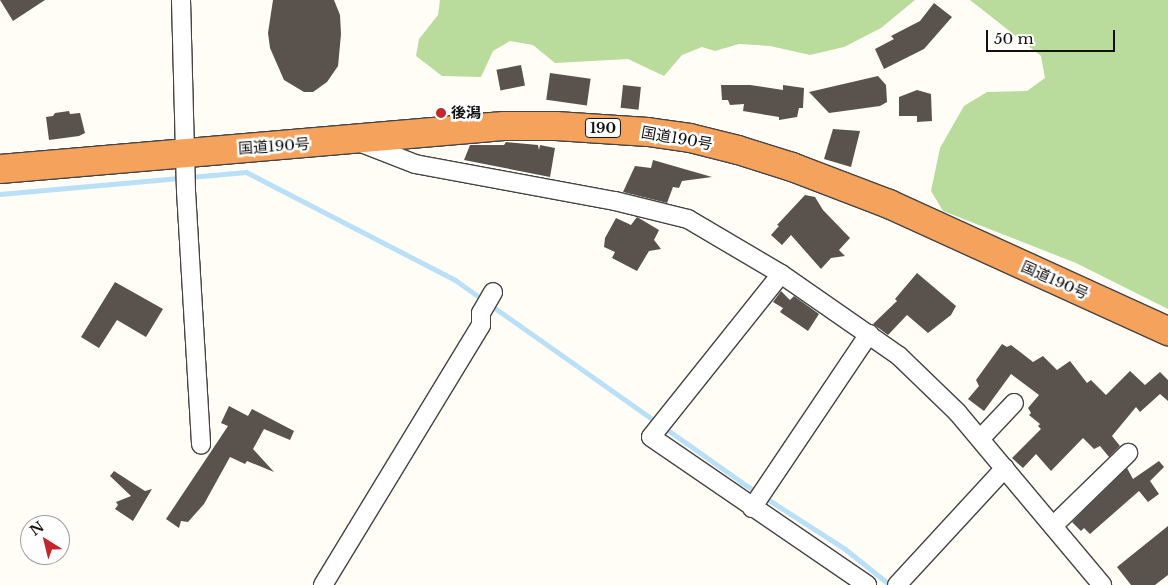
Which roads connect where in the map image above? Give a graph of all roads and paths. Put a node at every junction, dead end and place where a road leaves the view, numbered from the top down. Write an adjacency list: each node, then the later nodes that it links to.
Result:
1 (180, 0): 3 (street)
2 (353, 140): 3 (highway, 国道190号 / 190); 5 (street); 7 (highway, 国道190号 / 190)
3 (186, 153): 4 (highway, 国道190号 / 190); 11 (street)
4 (0, 169)
5 (781, 274): 8 (street); 14 (street)
6 (493, 292): 16 (street)
7 (1168, 331)
8 (869, 334): 10 (street); 14 (street)
9 (1014, 403): 10 (street)
10 (981, 438): 13 (street)
11 (201, 445)
12 (1128, 453): 15 (street)
13 (1005, 468): 15 (street); 18 (street)
14 (752, 508): 17 (street)
15 (1053, 526): 19 (street)
16 (323, 585)
17 (867, 585)
18 (897, 585)
19 (1102, 585)

